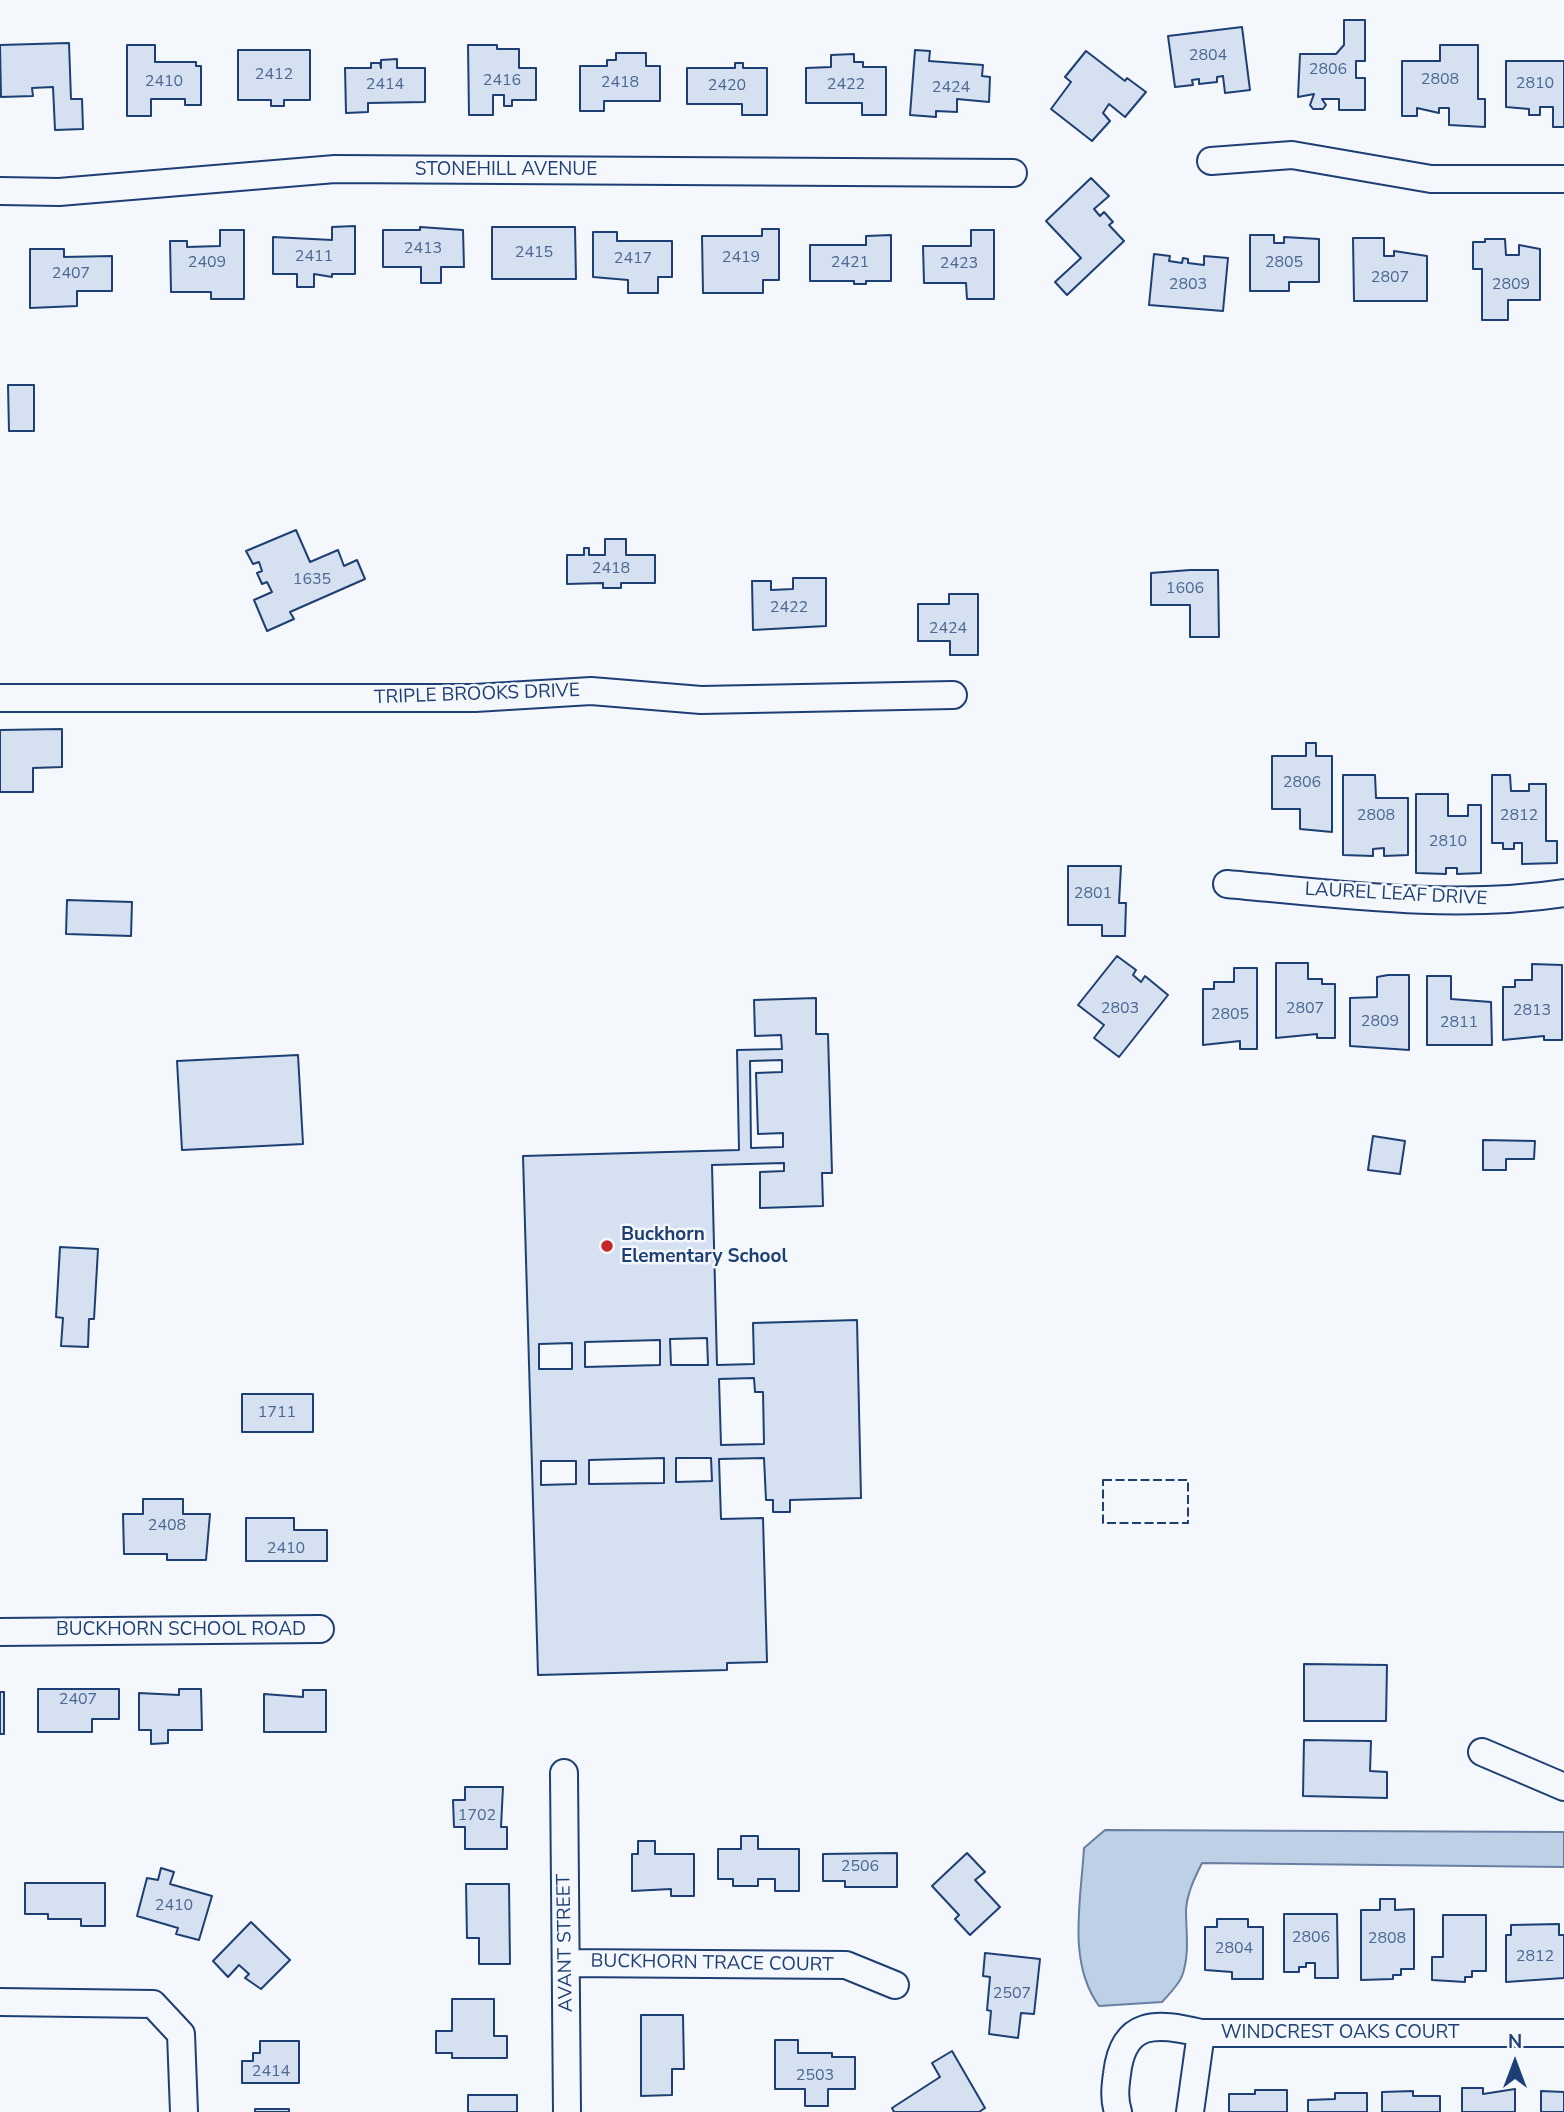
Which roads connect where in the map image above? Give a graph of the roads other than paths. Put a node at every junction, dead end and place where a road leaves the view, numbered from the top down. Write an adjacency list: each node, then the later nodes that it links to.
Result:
1 (1211, 161): 3 (street)
2 (1013, 173): 4 (street, STONEHILL AVENUE)
3 (1564, 179)
4 (0, 191)
5 (953, 695): 6 (street, TRIPLE BROOKS DRIVE)
6 (0, 698)
7 (1227, 884): 8 (street, LAUREL LEAF DRIVE)
8 (1564, 893)
9 (320, 1629): 10 (street, BUCKHORN SCHOOL ROAD)
10 (0, 1632)
11 (1482, 1752): 13 (street)
12 (564, 1773): 14 (street, AVANT STREET)
13 (1564, 1787)
14 (567, 1962): 15 (street, BUCKHORN TRACE COURT); 20 (street, AVANT STREET)
15 (895, 1985)
16 (0, 2002): 19 (street)
17 (1201, 2033): 18 (street, WINDCREST OAKS COURT); 21 (street, WINDCREST OAKS COURT); 22 (street, WINDCREST OAKS COURT)
18 (1564, 2033)
19 (184, 2112)
20 (567, 2112)
21 (1118, 2112)
22 (1190, 2112)

